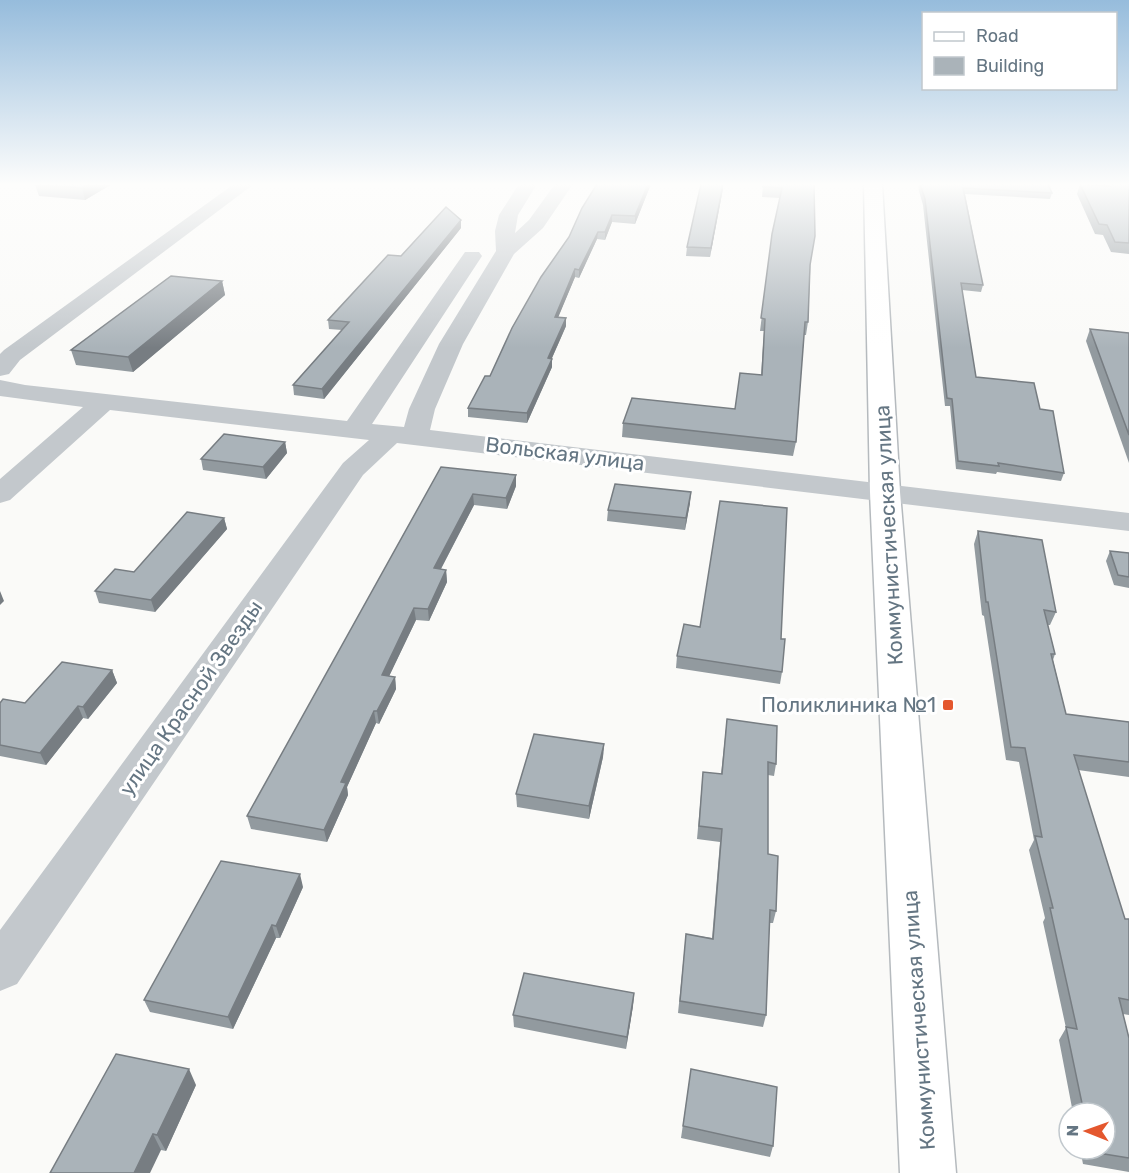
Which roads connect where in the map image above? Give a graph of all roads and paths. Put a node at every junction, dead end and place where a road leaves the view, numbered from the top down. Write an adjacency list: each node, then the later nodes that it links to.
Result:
1 (170, 239): 7 (street)
2 (504, 239): 5 (street)
3 (520, 239): 5 (street)
4 (875, 239): 12 (main road, Коммунистическая улица)
5 (506, 251): 11 (street)
6 (472, 256): 10 (street)
7 (0, 369)
8 (0, 388): 9 (street, Вольская улица)
9 (104, 402): 10 (street, Вольская улица); 13 (street)
10 (354, 430): 11 (street, Вольская улица)
11 (403, 435): 12 (street, Вольская улица); 15 (street, улица Красной Звезды)
12 (885, 492): 14 (street, Вольская улица); 16 (main road, Коммунистическая улица)
13 (0, 494)
14 (1129, 522)
15 (0, 969)
16 (928, 1173)

